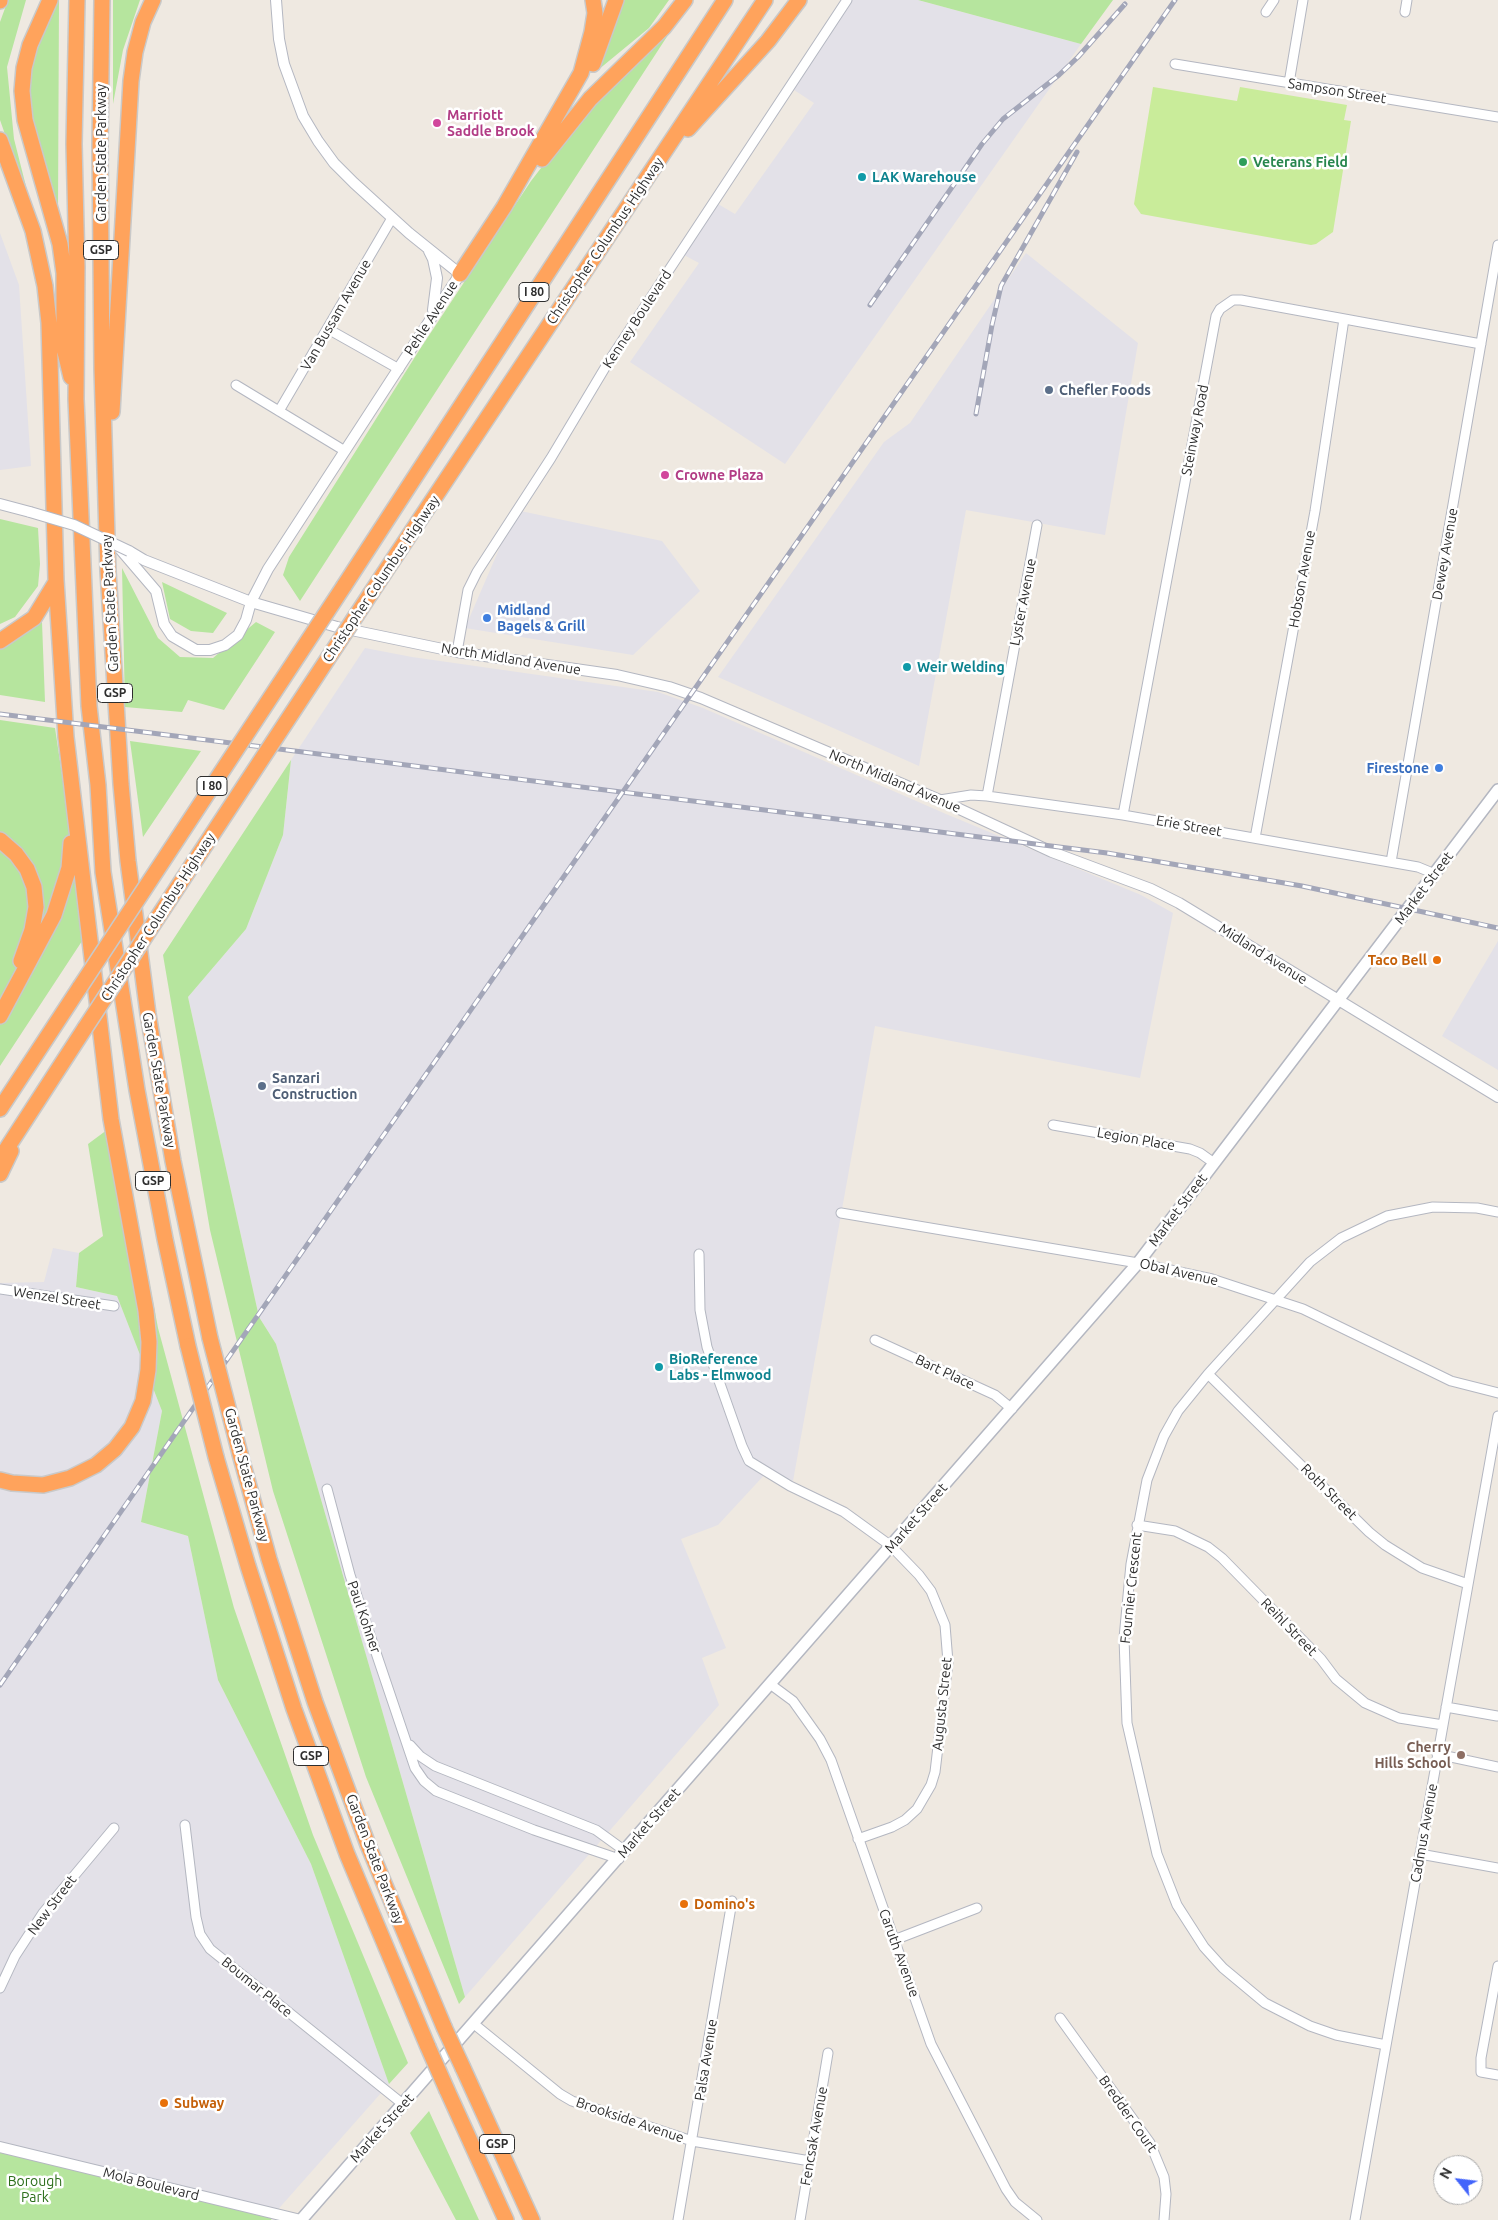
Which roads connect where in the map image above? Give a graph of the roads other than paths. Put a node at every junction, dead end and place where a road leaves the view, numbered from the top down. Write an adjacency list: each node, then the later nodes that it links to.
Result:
1 (50, 0): 35 (highway)
2 (76, 0): 35 (highway, Garden State Parkway / GSP)
3 (102, 0): 38 (highway, Garden State Parkway / GSP)
4 (153, 0): 38 (highway)
5 (593, 0): 24 (highway)
6 (616, 0): 22 (highway)
7 (685, 0): 22 (highway)
8 (725, 0): 64 (highway, Christopher Columbus Highway / I 80, bridge)
9 (765, 0): 23 (highway, Christopher Columbus Highway / I 80)
10 (799, 0): 23 (highway)
11 (847, 0): 49 (street, Kenney Boulevard)
12 (1274, 0): 16 (street)
13 (1303, 0): 19 (street)
14 (1407, 0): 17 (street)
15 (276, 5): 25 (street, Pehle Avenue)
16 (1266, 12)
17 (1405, 12)
18 (1175, 64): 19 (street, Sampson Street)
19 (1289, 83): 20 (street, Sampson Street)
20 (1498, 117)
21 (0, 140): 44 (highway)
22 (552, 145): 24 (highway)
23 (657, 163): 65 (highway, Christopher Columbus Highway / I 80, bridge)
24 (504, 207): 28 (highway)
25 (392, 218): 27 (street, Pehle Avenue); 31 (street, Van Bussam Avenue)
26 (1498, 245): 32 (street, Dewey Avenue)
27 (427, 248): 28 (street, Pehle Avenue); 29 (street)
28 (460, 274): 29 (street, Pehle Avenue)
29 (431, 319): 33 (street, Pehle Avenue)
30 (1344, 319): 32 (street, Steinway Road); 54 (street, Steinway Road); 56 (street, Hobson Avenue)
31 (328, 329): 33 (street); 36 (street, Van Bussam Avenue)
32 (1481, 344): 58 (street, Dewey Avenue)
33 (398, 369): 37 (street, Pehle Avenue)
34 (236, 385): 36 (street)
35 (76, 399): 115 (highway, Garden State Parkway / GSP, bridge)
36 (279, 411): 37 (street)
37 (346, 451): 45 (street, Pehle Avenue)
38 (106, 501): 116 (highway, Garden State Parkway / GSP, bridge)
39 (0, 504): 41 (street, North Midland Avenue)
40 (0, 509): 41 (street)
41 (30, 512): 43 (street, North Midland Avenue, bridge)
42 (1037, 526): 52 (street, Lyster Avenue)
43 (115, 543): 45 (street, North Midland Avenue, bridge); 45 (street, Pehle Avenue)
44 (56, 580): 46 (highway); 50 (highway)
45 (251, 602): 49 (street, North Midland Avenue)
46 (16, 631): 47 (highway); 48 (highway)
47 (0, 636)
48 (0, 641)
49 (457, 652): 53 (street, North Midland Avenue)
50 (66, 736): 62 (highway); 82 (highway)
51 (1498, 790): 59 (main road, Market Street)
52 (987, 796): 53 (street, Erie Street); 54 (street, Erie Street)
53 (940, 800): 55 (street, North Midland Avenue)
54 (1123, 815): 56 (street, Erie Street)
55 (1016, 835): 60 (street, Midland Avenue)
56 (1255, 838): 58 (street, Erie Street)
57 (0, 840): 61 (highway)
58 (1391, 862): 59 (street, Erie Street)
59 (1435, 874): 60 (main road, Market Street)
60 (1338, 1001): 63 (street, Midland Avenue); 68 (main road, Market Street)
61 (0, 1003)
62 (0, 1016)
63 (1498, 1097)
64 (0, 1109)
65 (31, 1112): 67 (highway, Christopher Columbus Highway / I 80); 69 (highway)
66 (1053, 1125): 68 (street, Legion Place)
67 (0, 1159)
68 (1214, 1163): 73 (main road, Market Street)
69 (0, 1174)
70 (1498, 1212): 75 (street, Fournier Crescent)
71 (842, 1213): 73 (street, Obal Avenue)
72 (699, 1254): 85 (street, Augusta Street)
73 (1138, 1263): 75 (street, Obal Avenue); 80 (main road, Market Street)
74 (0, 1289): 76 (street, Wenzel Street)
75 (1276, 1298): 78 (street, Fournier Crescent); 79 (street, Obal Avenue)
76 (114, 1306)
77 (874, 1340): 80 (street, Bart Place)
78 (1208, 1374): 84 (street, Fournier Crescent); 86 (street, Roth Street)
79 (1498, 1393)
80 (1012, 1409): 85 (main road, Market Street)
81 (1498, 1416): 86 (street, Cadmus Avenue)
82 (0, 1480)
83 (326, 1489): 91 (street, Paul Kohner)
84 (1137, 1525): 90 (street, Reihl Street); 107 (street, Fournier Crescent)
85 (892, 1546): 87 (main road, Market Street); 96 (street, Augusta Street)
86 (1468, 1584): 88 (street, Cadmus Avenue)
87 (770, 1684): 96 (street, Caruth Avenue); 98 (main road, Market Street)
88 (1446, 1707): 89 (street); 90 (street, Cadmus Avenue)
89 (1497, 1716)
90 (1443, 1725): 92 (street, Cadmus Avenue)
91 (408, 1742): 98 (street, Paul Kohner); 98 (street, Paul Kohner)
92 (1437, 1754): 93 (street); 97 (street, Cadmus Avenue)
93 (1498, 1767)
94 (185, 1825): 110 (street, Boumar Place)
95 (114, 1828): 104 (street, New Street)
96 (858, 1839): 102 (street, Caruth Avenue)
97 (1420, 1854): 99 (street); 107 (street, Cadmus Avenue)
98 (622, 1855): 106 (main road, Market Street)
99 (1498, 1868)
100 (732, 1901): 111 (street, Palsa Avenue)
101 (977, 1908): 102 (street)
102 (894, 1940): 119 (street, Caruth Avenue)
103 (1498, 1966): 109 (street)
104 (0, 1988)
105 (1060, 2018): 120 (street, Bredder Court)
106 (474, 2024): 110 (main road, Market Street); 111 (street, Brookside Avenue)
107 (1386, 2045): 121 (street, Cadmus Avenue)
108 (828, 2053): 113 (street, Fencsak Avenue)
109 (1498, 2075)
110 (404, 2105): 114 (main road, Market Street)
111 (692, 2141): 113 (street, Brookside Avenue); 117 (street, Palsa Avenue)
112 (0, 2147): 114 (street, Mola Boulevard)
113 (810, 2161): 118 (street, Fencsak Avenue)
114 (301, 2220)
115 (506, 2220)
116 (532, 2220)
117 (678, 2220)
118 (800, 2220)
119 (1037, 2220)
120 (1164, 2220)
121 (1355, 2220)

